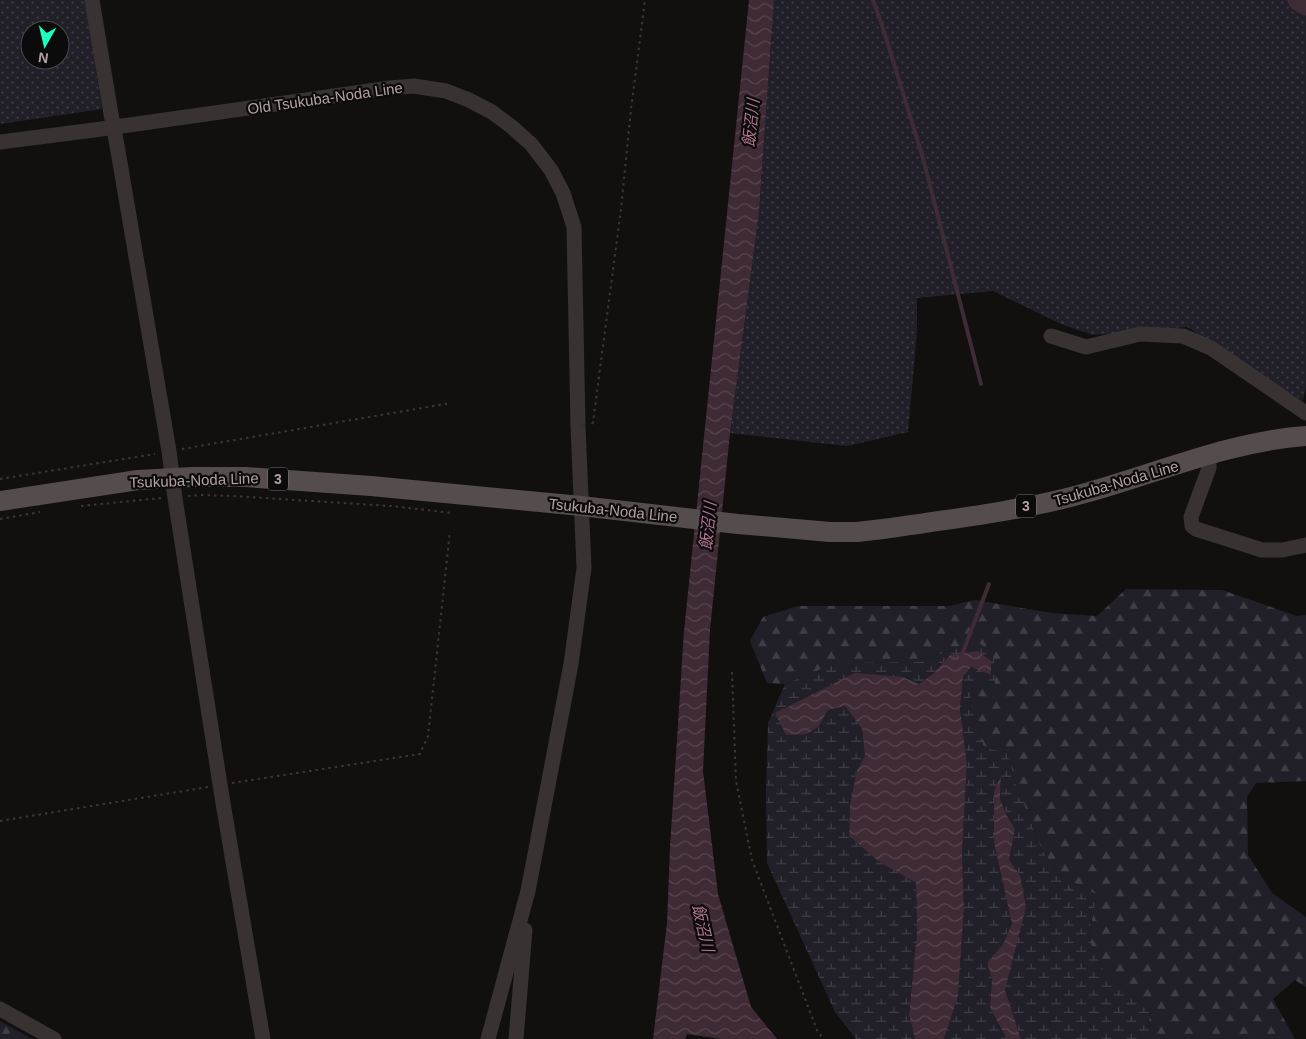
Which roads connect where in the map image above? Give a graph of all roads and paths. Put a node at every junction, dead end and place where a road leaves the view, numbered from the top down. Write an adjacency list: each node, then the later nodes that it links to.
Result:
1 (92, 0): 3 (street)
2 (645, 0): 9 (path)
3 (113, 127): 4 (street, Old Tsukuba-Noda Line); 9 (street, Old Tsukuba-Noda Line); 10 (street)
4 (0, 142)
5 (1051, 336): 7 (street)
6 (451, 403): 10 (path)
7 (1306, 413)
8 (1306, 436): 11 (main road, Tsukuba-Noda Line / 3)
9 (579, 439): 16 (street, Old Tsukuba-Noda Line)
10 (170, 451): 12 (path); 13 (street)
11 (1207, 456): 16 (main road, Tsukuba-Noda Line / 3); 21 (street)
12 (0, 479)
13 (175, 498): 15 (path); 18 (path); 23 (street)
14 (0, 501): 16 (main road, Tsukuba-Noda Line / 3)
15 (79, 506)
16 (581, 506): 25 (street, Old Tsukuba-Noda Line)
17 (44, 511): 19 (path)
18 (451, 513)
19 (0, 519)
20 (450, 531): 23 (path)
21 (1306, 545)
22 (732, 672): 31 (path)
23 (220, 784): 24 (path); 28 (street)
24 (0, 821)
25 (528, 892): 29 (street); 30 (street)
26 (0, 1009): 27 (street)
27 (54, 1039)
28 (262, 1039)
29 (488, 1039)
30 (516, 1039)
31 (823, 1039)

